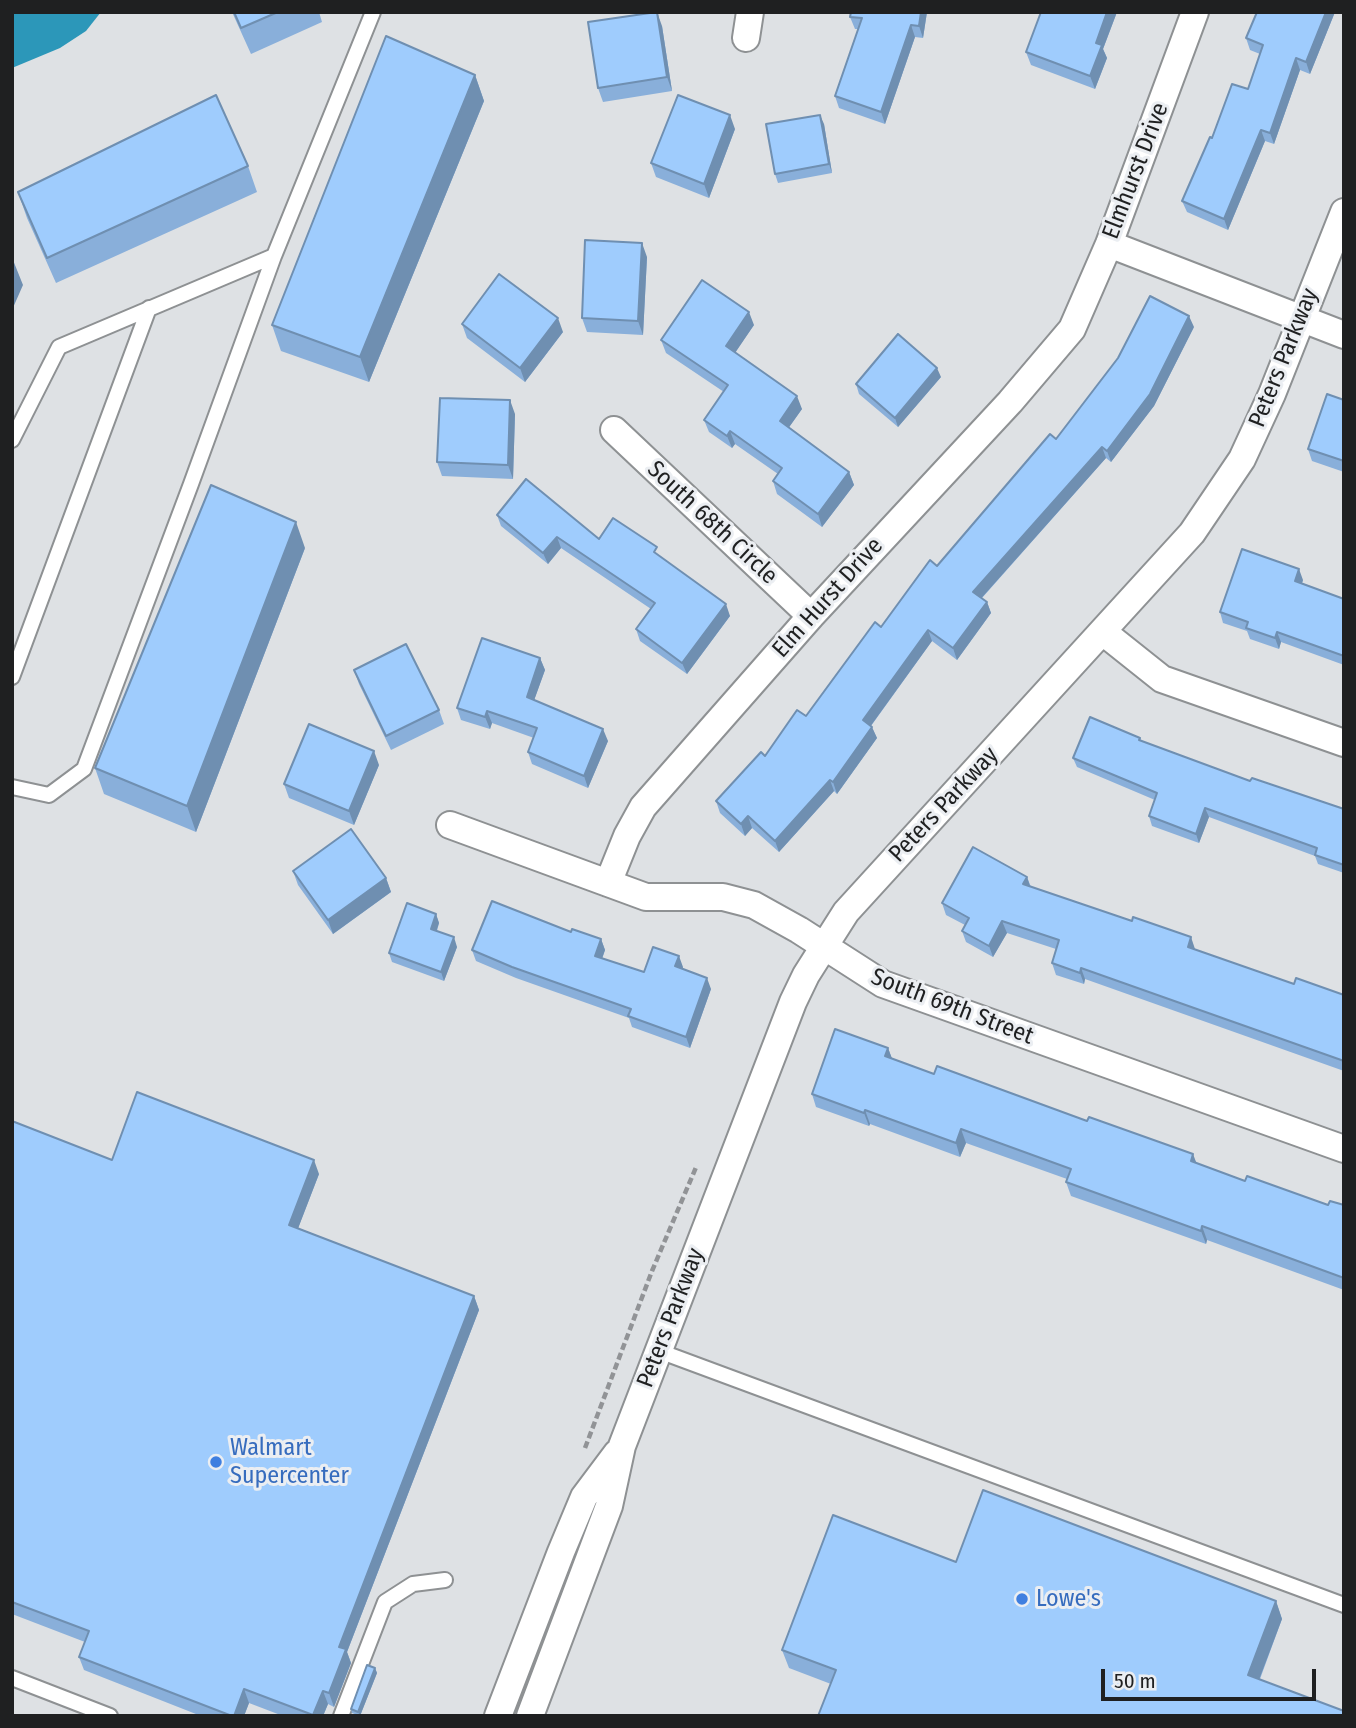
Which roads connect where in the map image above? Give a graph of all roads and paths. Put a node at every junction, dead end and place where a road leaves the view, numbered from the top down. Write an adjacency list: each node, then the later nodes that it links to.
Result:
1 (373, 12): 7 (lane)
2 (750, 12): 4 (street)
3 (1195, 12): 6 (street, Elmhurst Drive)
4 (746, 38)
5 (1344, 212): 9 (street, Peters Parkway)
6 (1109, 244): 9 (street); 10 (street, Elmhurst Drive)
7 (274, 256): 8 (lane); 18 (lane)
8 (149, 308): 13 (lane); 16 (lane)
9 (1301, 319): 11 (street); 15 (street, Peters Parkway)
10 (1072, 329): 14 (street, Elm Hurst Drive)
11 (1344, 335)
12 (614, 430): 14 (street, South 68th Circle)
13 (12, 440)
14 (811, 616): 20 (street, Elm Hurst Drive)
15 (1103, 632): 17 (street); 21 (street, Peters Parkway)
16 (12, 677)
17 (1344, 743)
18 (12, 787)
19 (450, 825): 20 (street, South 69th Street)
20 (608, 883): 21 (street, South 69th Street)
21 (823, 946): 22 (street, South 69th Street); 24 (street, Peters Parkway)
22 (1344, 1149)
23 (697, 1165): 26 (path)
24 (659, 1351): 25 (street, Peters Parkway); 28 (lane)
25 (622, 1446): 32 (street); 33 (street)
26 (579, 1458)
27 (445, 1580): 31 (lane)
28 (1344, 1605)
29 (12, 1678): 30 (lane)
30 (110, 1716)
31 (341, 1716)
32 (498, 1716)
33 (530, 1716)

